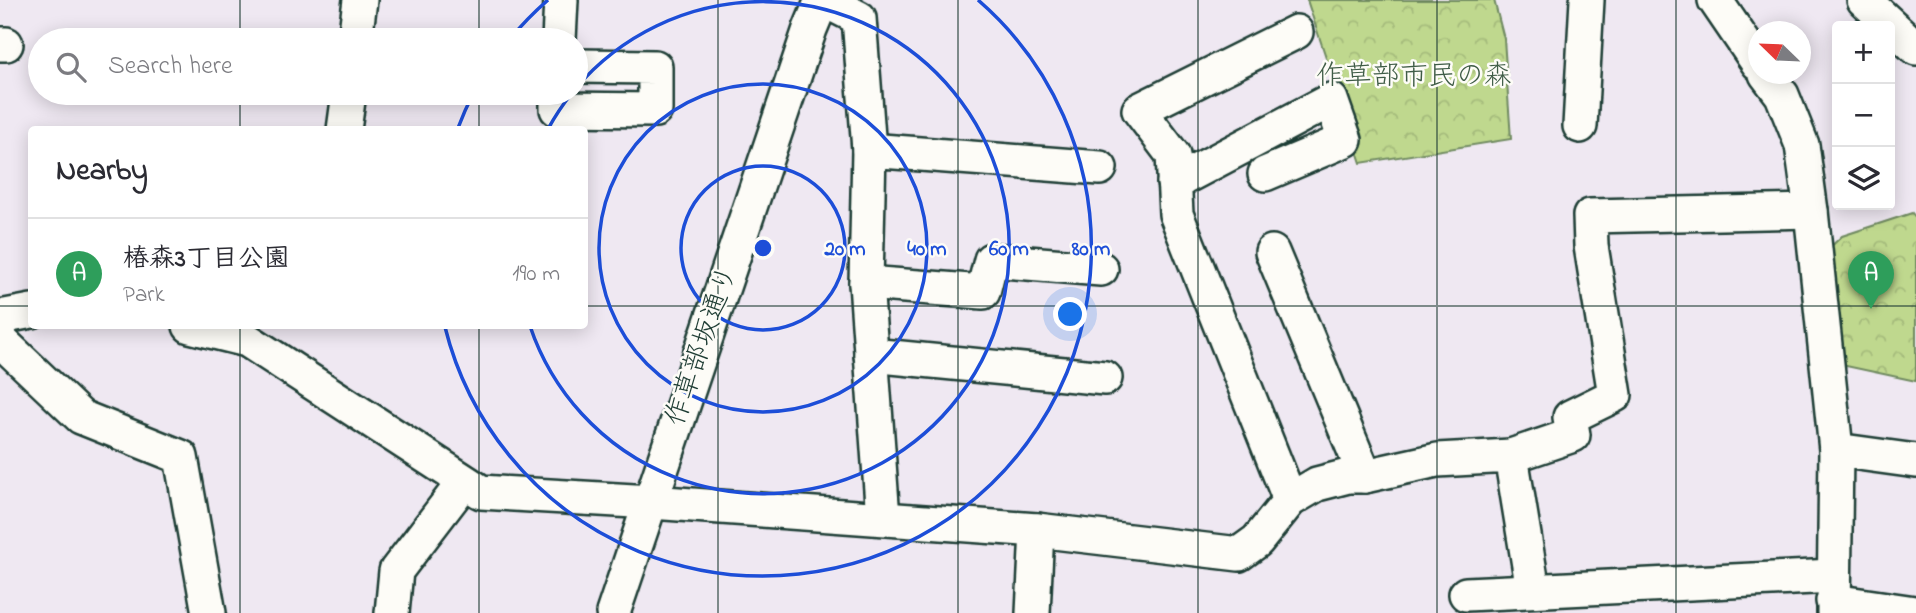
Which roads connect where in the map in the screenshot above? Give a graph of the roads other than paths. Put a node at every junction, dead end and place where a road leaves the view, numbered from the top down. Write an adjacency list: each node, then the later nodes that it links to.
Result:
1 (360, 0): 7 (street)
2 (561, 0): 8 (street)
3 (823, 0): 18 (street); 39 (street, 作草部坂通り)
4 (1587, 0): 17 (street)
5 (1714, 0): 10 (street)
6 (1864, 0): 11 (street)
7 (356, 28)
8 (560, 28)
9 (1296, 32): 21 (street)
10 (1748, 47)
11 (1916, 47)
12 (588, 66): 15 (street)
13 (1774, 84): 22 (street)
14 (347, 105): 16 (street)
15 (557, 105)
16 (345, 126)
17 (1580, 126)
18 (869, 150): 19 (street); 25 (street)
19 (1100, 168)
20 (1265, 174): 21 (street)
21 (1174, 183): 38 (street)
22 (1811, 211): 33 (street); 34 (street)
23 (1272, 252): 36 (street)
24 (1101, 269): 25 (street)
25 (866, 283): 31 (street)
26 (28, 312): 27 (street)
27 (0, 317)
28 (221, 329): 29 (street)
29 (252, 332): 37 (street)
30 (0, 340): 45 (street)
31 (871, 355): 32 (street); 40 (street)
32 (1105, 378)
33 (1836, 450): 35 (street); 44 (street)
34 (1511, 456): 36 (street); 42 (street)
35 (1916, 461)
36 (1365, 476): 38 (street)
37 (464, 482): 39 (street); 46 (street)
38 (1290, 500): 41 (street)
39 (651, 502): 40 (street); 47 (street, 作草部坂通り)
40 (883, 518): 41 (street)
41 (1037, 530): 48 (street)
42 (1533, 590): 43 (street); 44 (street)
43 (1466, 593)
44 (1834, 597): 49 (street)
45 (209, 613)
46 (392, 613)
47 (613, 613)
48 (1033, 613)
49 (1915, 613)

